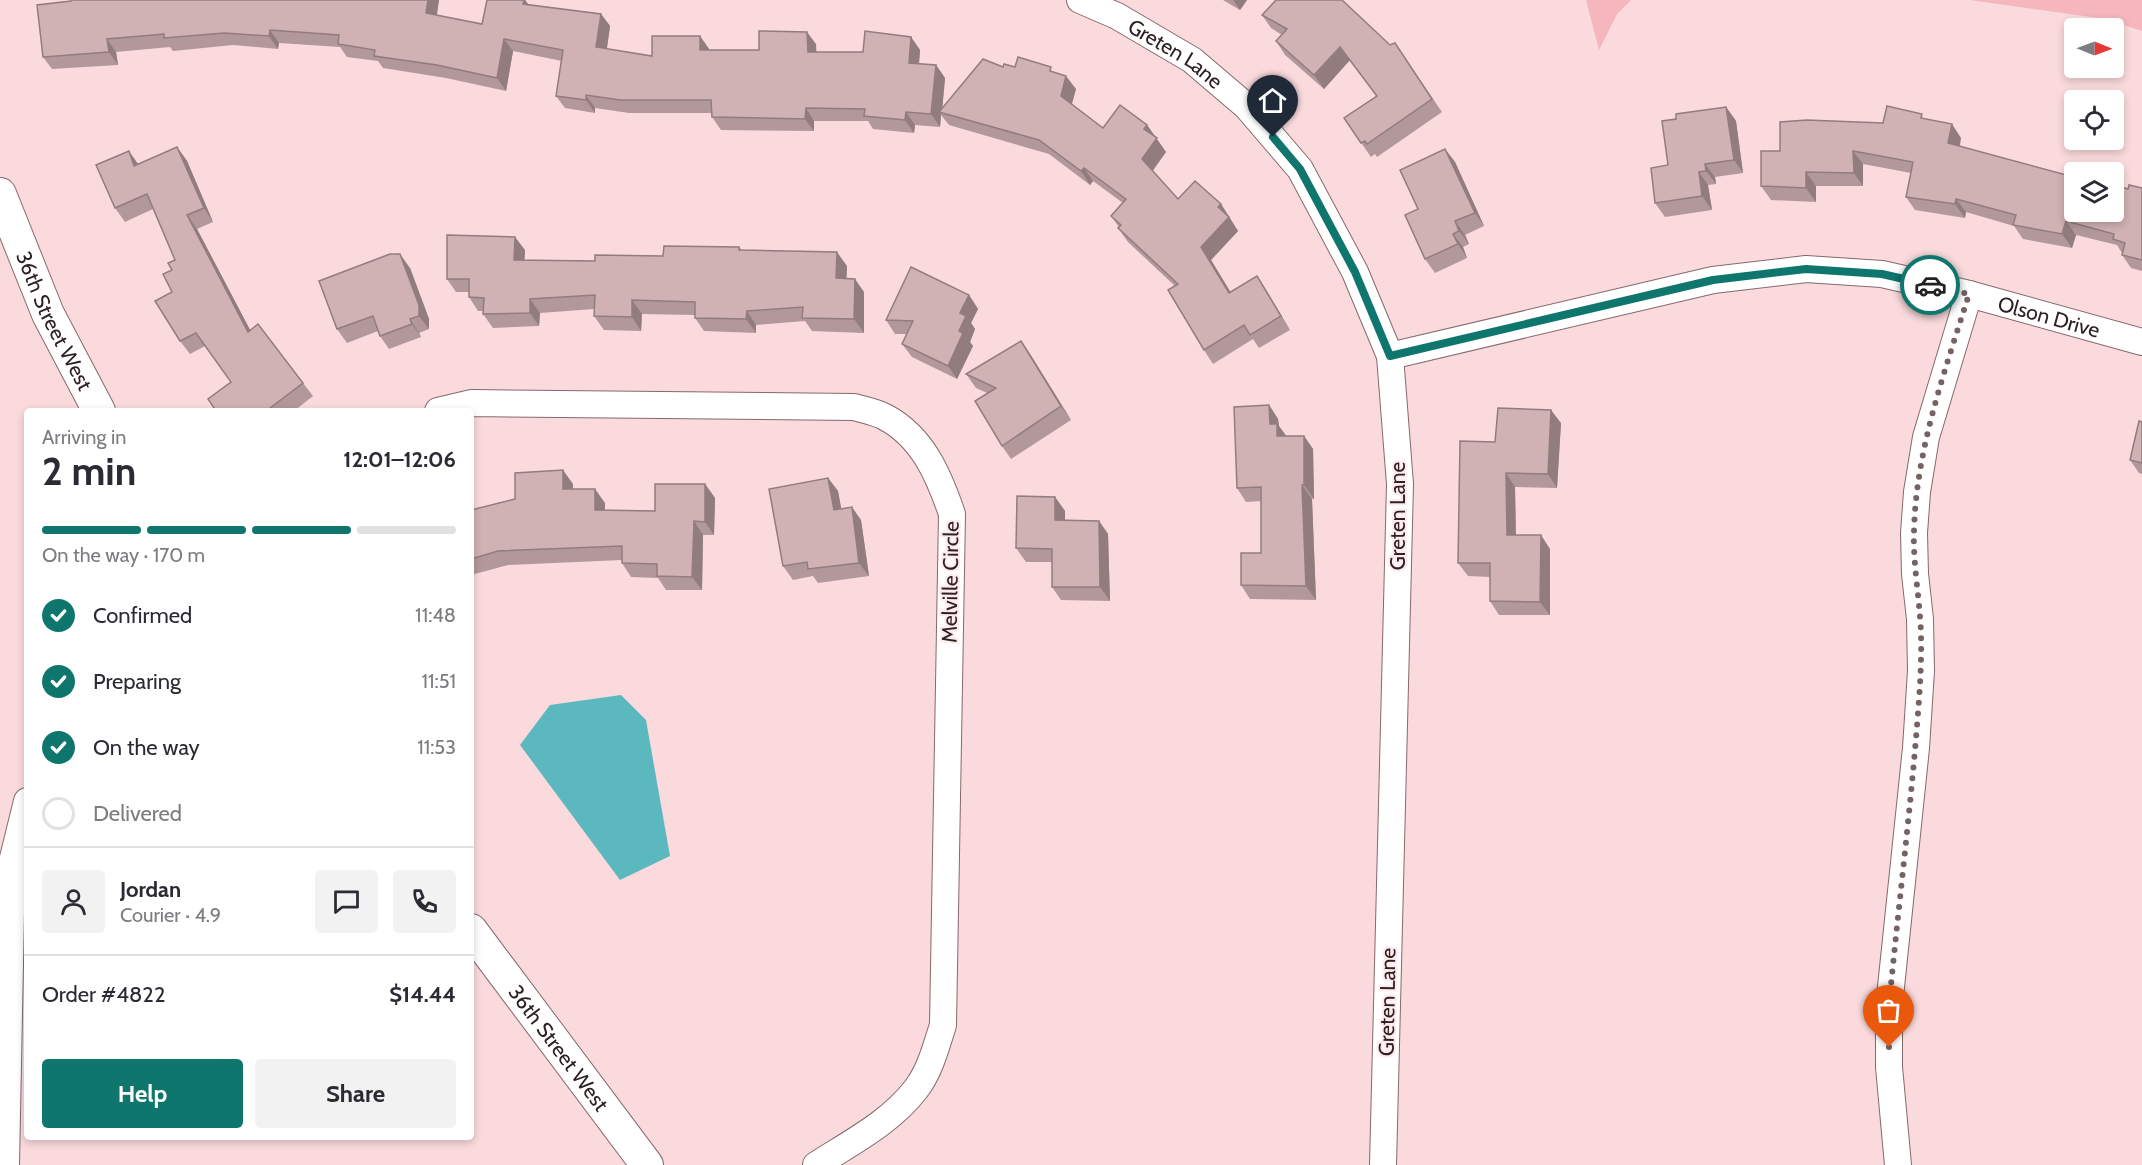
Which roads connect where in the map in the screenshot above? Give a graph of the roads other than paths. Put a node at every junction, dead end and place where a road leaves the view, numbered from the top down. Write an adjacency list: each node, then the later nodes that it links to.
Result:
1 (1080, 0): 5 (street, Greten Lane)
2 (0, 194): 6 (street, 36th Street West)
3 (1969, 294): 4 (street, Olson Drive); 5 (street, Olson Drive); 14 (street)
4 (2142, 342)
5 (1390, 356): 13 (street, Greten Lane)
6 (97, 408)
7 (451, 408): 12 (street, Melville Circle)
8 (24, 813): 10 (street)
9 (474, 934): 11 (street, 36th Street West)
10 (6, 1165)
11 (647, 1165)
12 (816, 1165)
13 (1383, 1165)
14 (1898, 1165)

